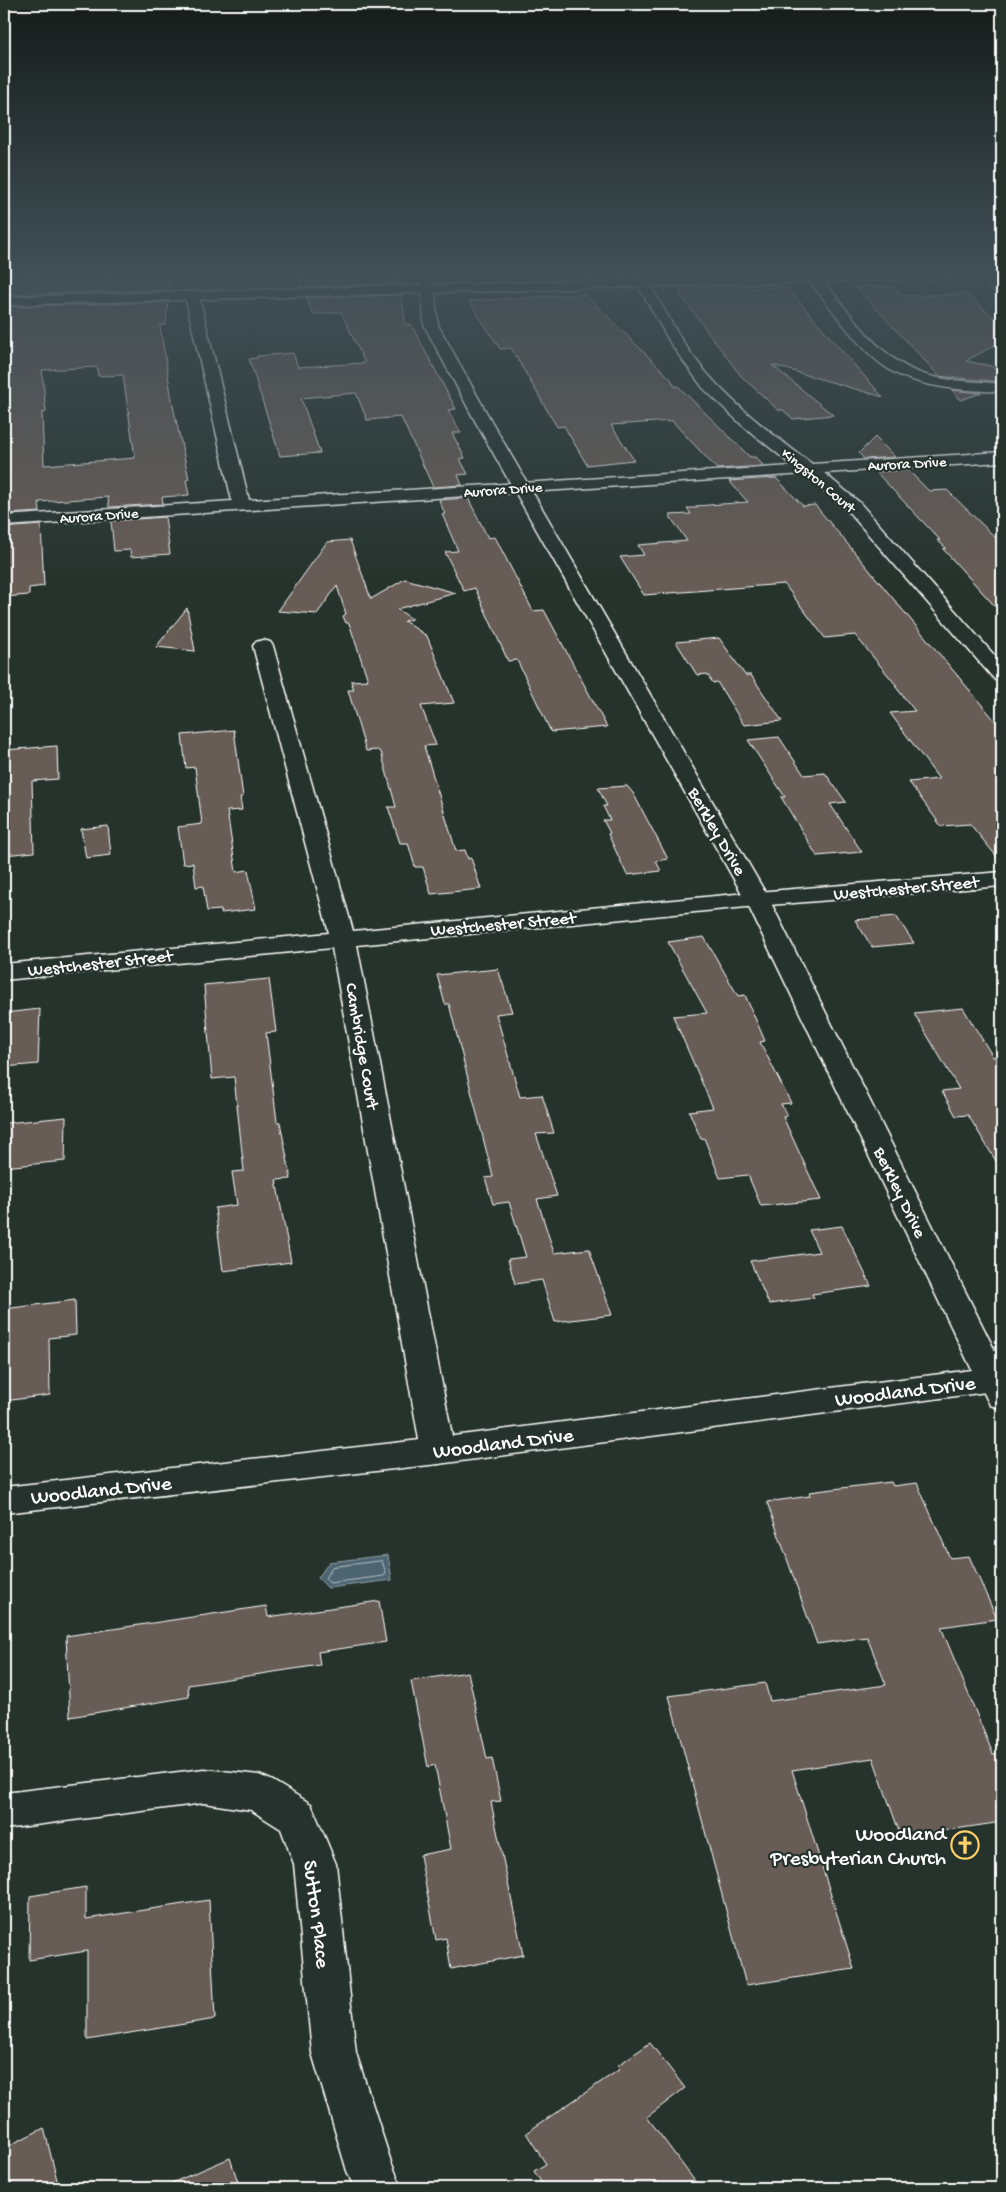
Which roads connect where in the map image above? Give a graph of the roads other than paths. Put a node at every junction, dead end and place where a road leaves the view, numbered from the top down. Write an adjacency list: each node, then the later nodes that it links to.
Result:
1 (211, 376): 9 (street)
2 (460, 376): 8 (street, Berkley Drive)
3 (703, 376): 7 (street, Kingston Court)
4 (924, 376): 5 (street)
5 (1002, 388)
6 (1002, 457): 7 (street, Aurora Drive)
7 (808, 469): 8 (street, Aurora Drive); 12 (street, Kingston Court)
8 (523, 488): 9 (street, Aurora Drive); 14 (street, Berkley Drive)
9 (242, 506): 10 (street, Aurora Drive)
10 (4, 521)
11 (263, 646): 15 (street, Cambridge Court)
12 (1002, 676)
13 (1002, 879): 14 (street, Westchester Street)
14 (757, 899): 15 (street, Westchester Street); 17 (street, Berkley Drive)
15 (343, 938): 16 (street, Westchester Street); 18 (street, Cambridge Court)
16 (4, 972)
17 (999, 1385): 18 (street, Woodland Drive)
18 (438, 1451): 19 (street, Woodland Drive)
19 (4, 1500)
20 (4, 1811): 21 (street, Sutton Place)
21 (379, 2188)

